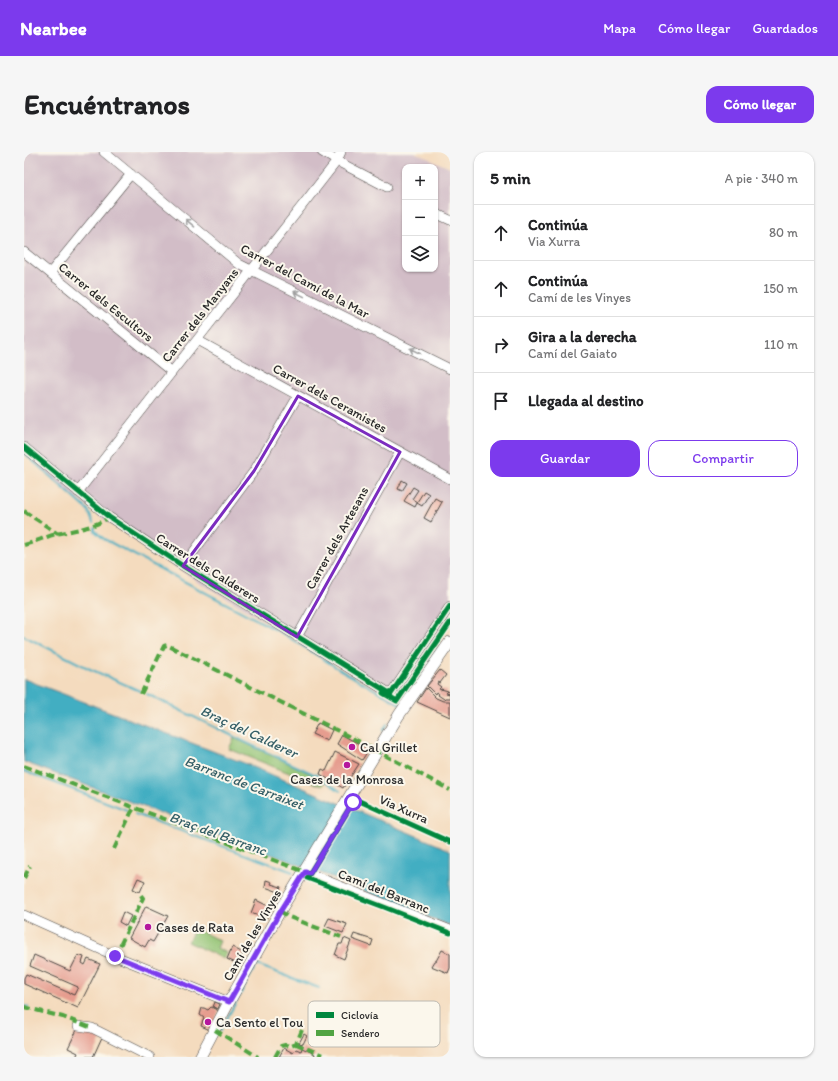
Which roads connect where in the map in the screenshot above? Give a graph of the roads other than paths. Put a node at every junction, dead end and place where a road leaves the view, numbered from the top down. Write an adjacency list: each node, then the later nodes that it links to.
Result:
1 (104, 152): 5 (street, Carrer del Camí de la Mar)
2 (322, 152): 4 (street)
3 (341, 152): 4 (street, Carrer dels Manyans)
4 (337, 161): 6 (street); 10 (street, Carrer dels Manyans)
5 (131, 174): 10 (street, Carrer del Camí de la Mar, one-way to 5); 11 (street)
6 (387, 187)
7 (438, 214): 8 (street)
8 (450, 220)
9 (24, 252): 11 (street, Carrer dels Escultors)
10 (252, 270): 12 (street, Carrer dels Manyans); 13 (street, Carrer del Camí de la Mar, one-way to 10)
11 (50, 273): 14 (street, Carrer dels Escultors)
12 (197, 340): 14 (street, Carrer dels Manyans); 15 (street, Carrer dels Ceramistes)
13 (450, 369)
14 (172, 372): 19 (street, Carrer dels Manyans)
15 (298, 396): 17 (street, Carrer dels Ceramistes); 20 (street)
16 (24, 447): 19 (street, Carrer dels Calderers)
17 (400, 452): 18 (street, Carrer dels Ceramistes); 22 (street, Carrer dels Artesans)
18 (450, 479)
19 (78, 492): 20 (street, Carrer dels Calderers)
20 (182, 566): 22 (street, Carrer dels Calderers)
21 (450, 606): 22 (street, Carrer dels Calderers)
22 (297, 637)
23 (449, 646): 24 (main road, Camí de les Vinyes)
24 (307, 871): 26 (street, Camí del Barranc); 27 (main road, Camí de les Vinyes)
25 (24, 915): 27 (street)
26 (450, 930)
27 (229, 1002): 30 (main road, Camí de les Vinyes)
28 (78, 1026): 29 (street)
29 (150, 1057)
30 (200, 1057)

